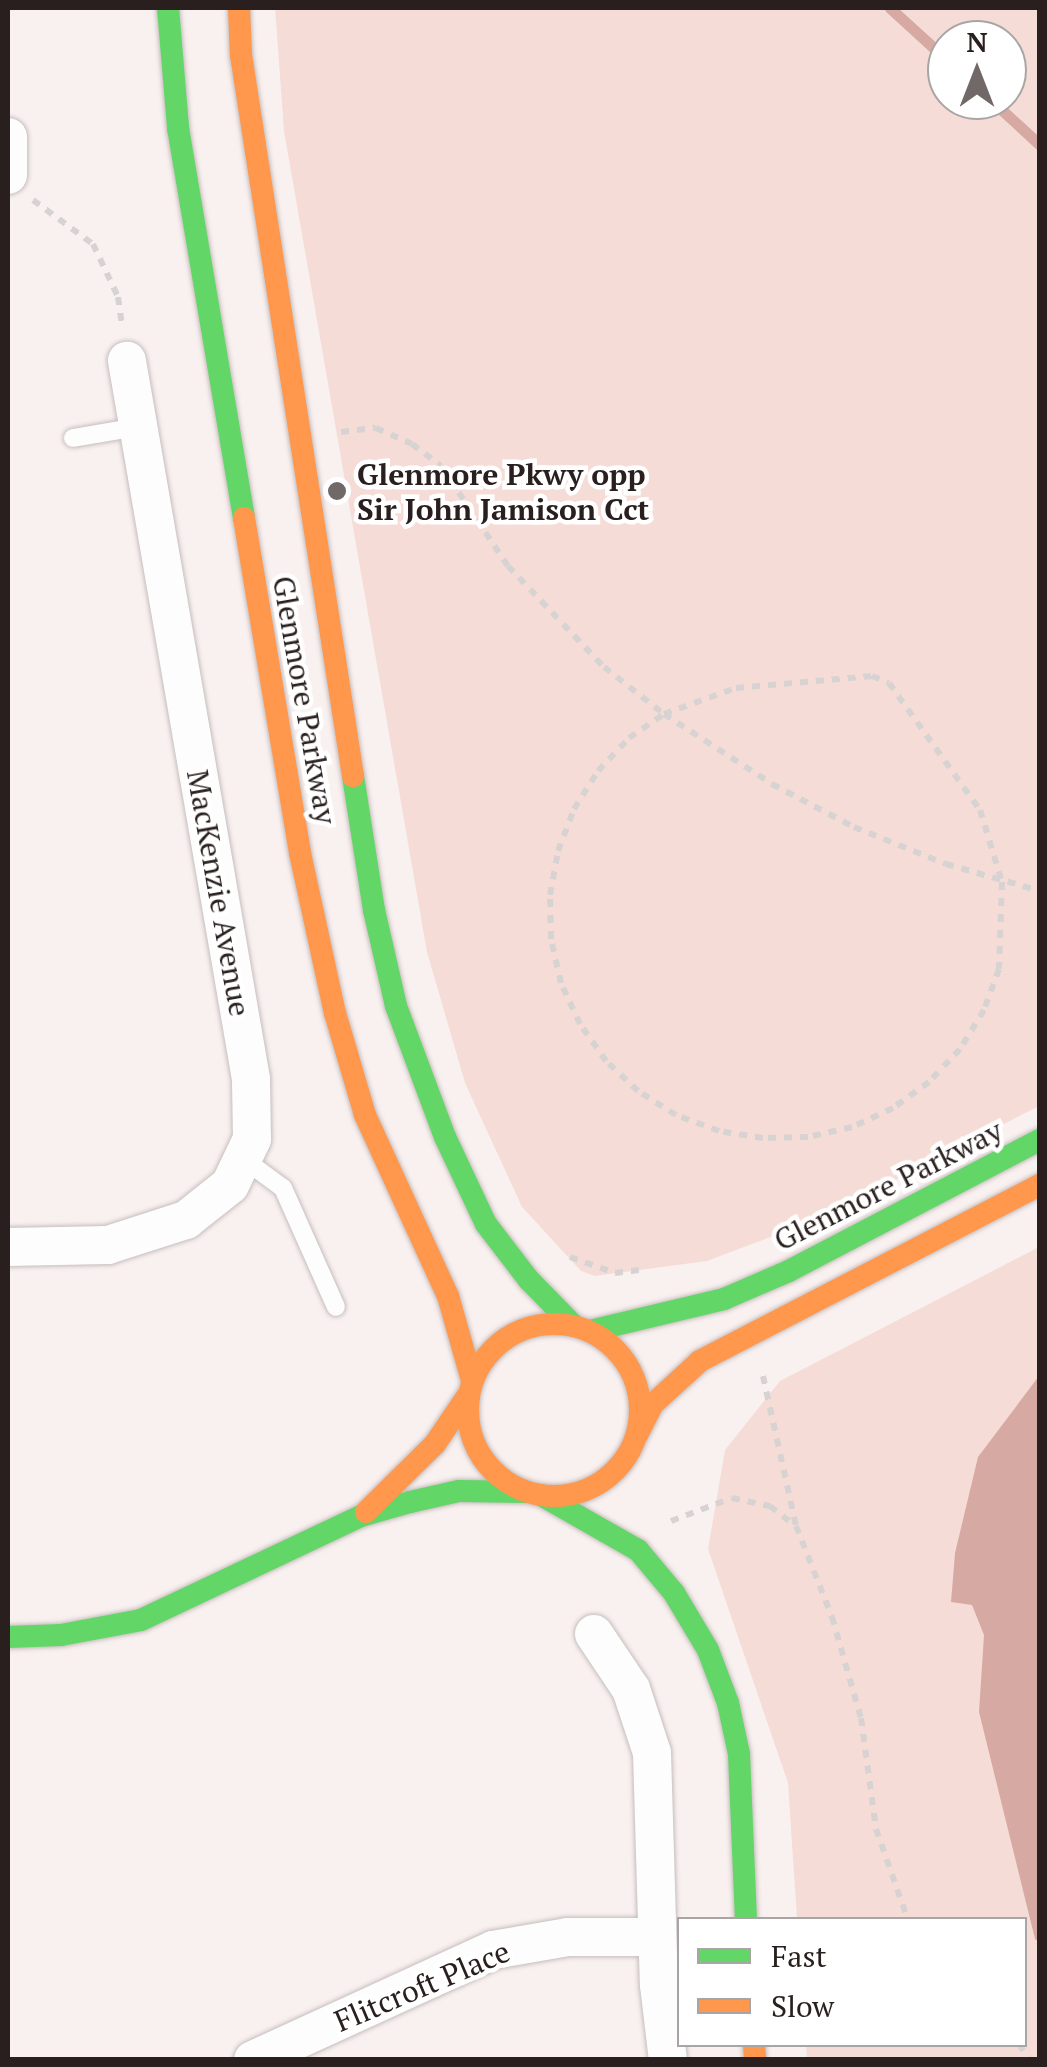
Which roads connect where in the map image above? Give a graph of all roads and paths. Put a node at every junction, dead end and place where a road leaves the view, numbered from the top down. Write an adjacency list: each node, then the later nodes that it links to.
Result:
1 (168, 8): 21 (main road, Glenmore Parkway)
2 (239, 8): 7 (main road, Glenmore Parkway)
3 (8, 138): 4 (street)
4 (16, 186): 5 (path)
5 (127, 361): 6 (street, MacKenzie Avenue)
6 (138, 427): 8 (lane); 13 (street, MacKenzie Avenue)
7 (300, 436): 9 (path); 19 (main road, Glenmore Parkway)
8 (73, 438)
9 (664, 714): 10 (path); 10 (path); 10 (path)
10 (1002, 882): 11 (path)
11 (1040, 892)
12 (1040, 1140): 19 (main road, Glenmore Parkway)
13 (244, 1160): 15 (street, MacKenzie Avenue); 18 (lane)
14 (1040, 1184): 20 (main road)
15 (8, 1247)
16 (566, 1256): 17 (path)
17 (651, 1269)
18 (336, 1307)
19 (582, 1329): 21 (main road); 22 (main road)
20 (744, 1336): 22 (main road); 27 (path)
21 (470, 1388): 24 (main road); 25 (main road)
22 (634, 1441): 23 (main road); 24 (main road)
23 (634, 1486)
24 (534, 1494): 25 (main road); 28 (main road)
25 (362, 1516): 30 (main road)
26 (640, 1525): 27 (path); 28 (main road)
27 (796, 1526): 32 (path)
28 (655, 1566): 31 (main road)
29 (594, 1634): 33 (street)
30 (8, 1637)
31 (746, 1917)
32 (907, 1917)
33 (657, 1936): 34 (street, Flitcroft Place); 35 (street)
34 (254, 2060)
35 (668, 2060)

